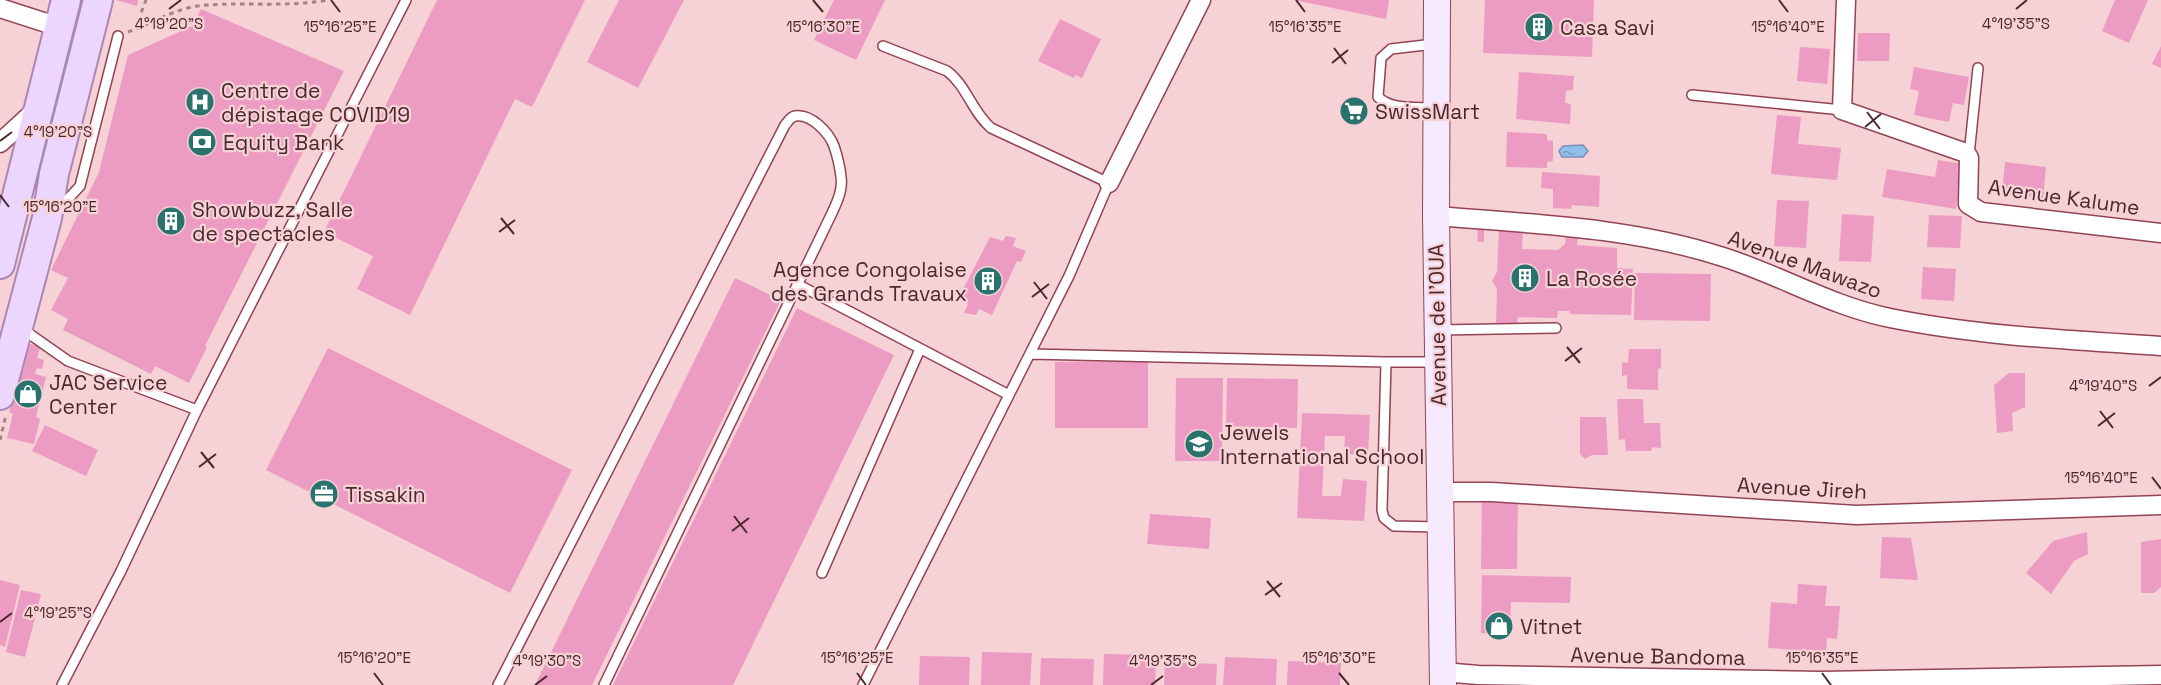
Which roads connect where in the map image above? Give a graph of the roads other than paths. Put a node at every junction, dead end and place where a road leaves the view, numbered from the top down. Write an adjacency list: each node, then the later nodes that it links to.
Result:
1 (66, 0): 8 (main road)
2 (98, 0): 17 (main road)
3 (406, 0): 36 (lane)
4 (1201, 0): 20 (street)
5 (1437, 0): 10 (main road, Avenue de l’OUA)
6 (1846, 0): 16 (street)
7 (0, 8): 8 (street)
8 (59, 27): 14 (main road)
9 (118, 36): 22 (lane)
10 (1436, 44): 15 (main road, Avenue de l’OUA); 15 (lane)
11 (883, 46): 20 (lane)
12 (1978, 68): 19 (lane)
13 (1692, 95): 16 (lane)
14 (39, 107): 17 (main road); 18 (street); 24 (main road)
15 (1436, 108): 21 (main road, Avenue de l’OUA)
16 (1842, 110): 19 (street, Avenue Kalume)
17 (69, 115): 22 (main road)
18 (0, 143)
19 (1969, 158): 23 (street, Avenue Kalume)
20 (1109, 183): 31 (lane)
21 (1436, 216): 28 (main road, Avenue de l’OUA); 29 (street, Avenue Mawazo)
22 (47, 218): 26 (main road)
23 (2161, 233)
24 (0, 264)
25 (797, 284): 30 (lane); 47 (lane); 48 (lane)
26 (17, 326): 34 (main road); 36 (lane)
27 (1556, 328): 28 (lane)
28 (1437, 330): 33 (main road, Avenue de l’OUA)
29 (2161, 346)
30 (920, 349): 35 (lane); 40 (lane)
31 (1031, 354): 32 (lane); 35 (lane)
32 (1386, 362): 33 (lane); 39 (lane)
33 (1437, 362): 37 (main road, Avenue de l’OUA)
34 (0, 395)
35 (1009, 395): 49 (lane)
36 (197, 410): 46 (lane)
37 (1440, 492): 38 (street, Avenue Jireh); 39 (main road, Avenue de l’OUA)
38 (2161, 505)
39 (1440, 527): 42 (main road, Avenue de l’OUA)
40 (822, 573)
41 (2161, 675): 44 (street, Avenue Bandoma)
42 (1443, 679): 43 (street, Avenue Bandoma)
43 (1666, 682): 45 (street, Avenue Bandoma)
44 (1946, 682): 45 (street, Avenue Bandoma)
45 (1820, 683)
46 (62, 685)
47 (498, 685)
48 (604, 685)
49 (863, 685)

